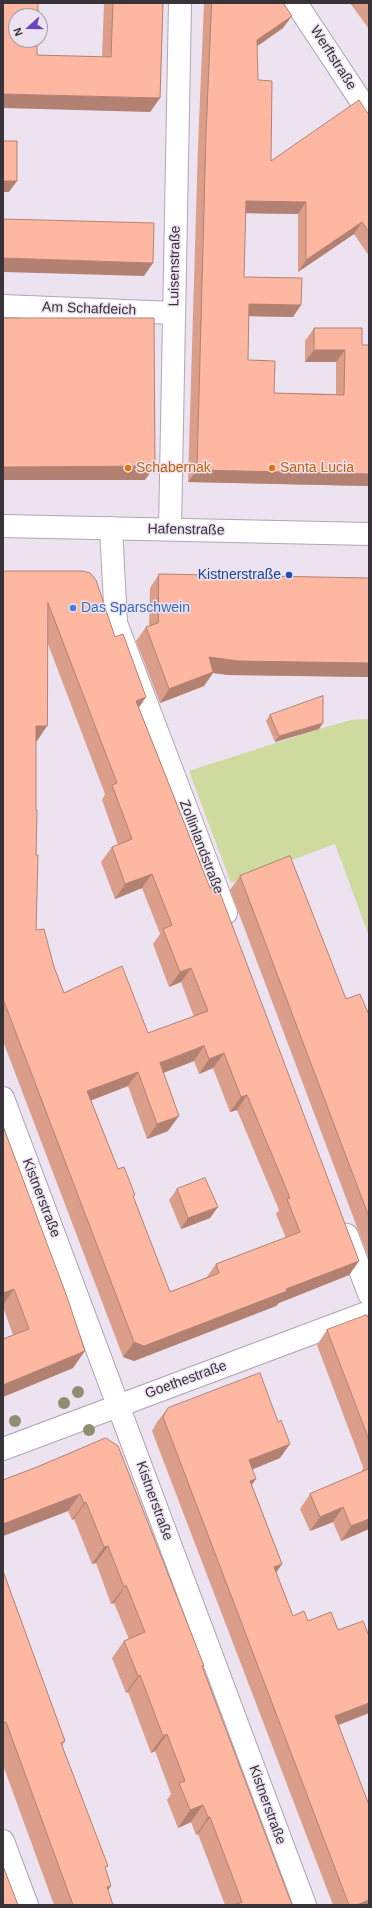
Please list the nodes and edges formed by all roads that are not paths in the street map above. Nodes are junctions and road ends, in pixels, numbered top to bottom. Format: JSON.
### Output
{"nodes":[{"id":1,"x":180,"y":3,"type":"edge"},
{"id":2,"x":296,"y":3,"type":"edge"},
{"id":3,"x":369,"y":113,"type":"edge"},
{"id":4,"x":3,"y":306,"type":"edge"},
{"id":5,"x":174,"y":313,"type":"junction"},
{"id":6,"x":3,"y":526,"type":"edge"},
{"id":7,"x":111,"y":528,"type":"junction"},
{"id":8,"x":170,"y":529,"type":"junction"},
{"id":9,"x":369,"y":534,"type":"edge"},
{"id":10,"x":234,"y":935,"type":"edge"},
{"id":11,"x":3,"y":1098,"type":"edge"},
{"id":12,"x":341,"y":1219,"type":"edge"},
{"id":13,"x":369,"y":1294,"type":"edge"},
{"id":14,"x":369,"y":1312,"type":"edge"},
{"id":15,"x":119,"y":1405,"type":"junction"},
{"id":16,"x":3,"y":1449,"type":"edge"},
{"id":17,"x":3,"y":1841,"type":"edge"},
{"id":18,"x":27,"y":1905,"type":"edge"},
{"id":19,"x":304,"y":1905,"type":"edge"}],
"edges":[{"from":1,"to":5,"type":"street","name":"Luisenstraße"},
{"from":2,"to":3,"type":"street","name":"Werftstraße"},
{"from":4,"to":5,"type":"street","name":"Am Schafdeich"},
{"from":5,"to":8,"type":"street","name":"Luisenstraße"},
{"from":6,"to":7,"type":"street","name":"Hafenstraße"},
{"from":7,"to":8,"type":"street","name":"Hafenstraße"},
{"from":7,"to":10,"type":"street","name":"Zollinlandstraße"},
{"from":8,"to":9,"type":"street","name":"Hafenstraße"},
{"from":11,"to":15,"type":"street","name":"Kistnerstraße"},
{"from":12,"to":13,"type":"street"},
{"from":14,"to":15,"type":"street","name":"Goethestraße"},
{"from":15,"to":16,"type":"street","name":"Goethestraße"},
{"from":15,"to":19,"type":"street","name":"Kistnerstraße"},
{"from":17,"to":18,"type":"street"}]}
